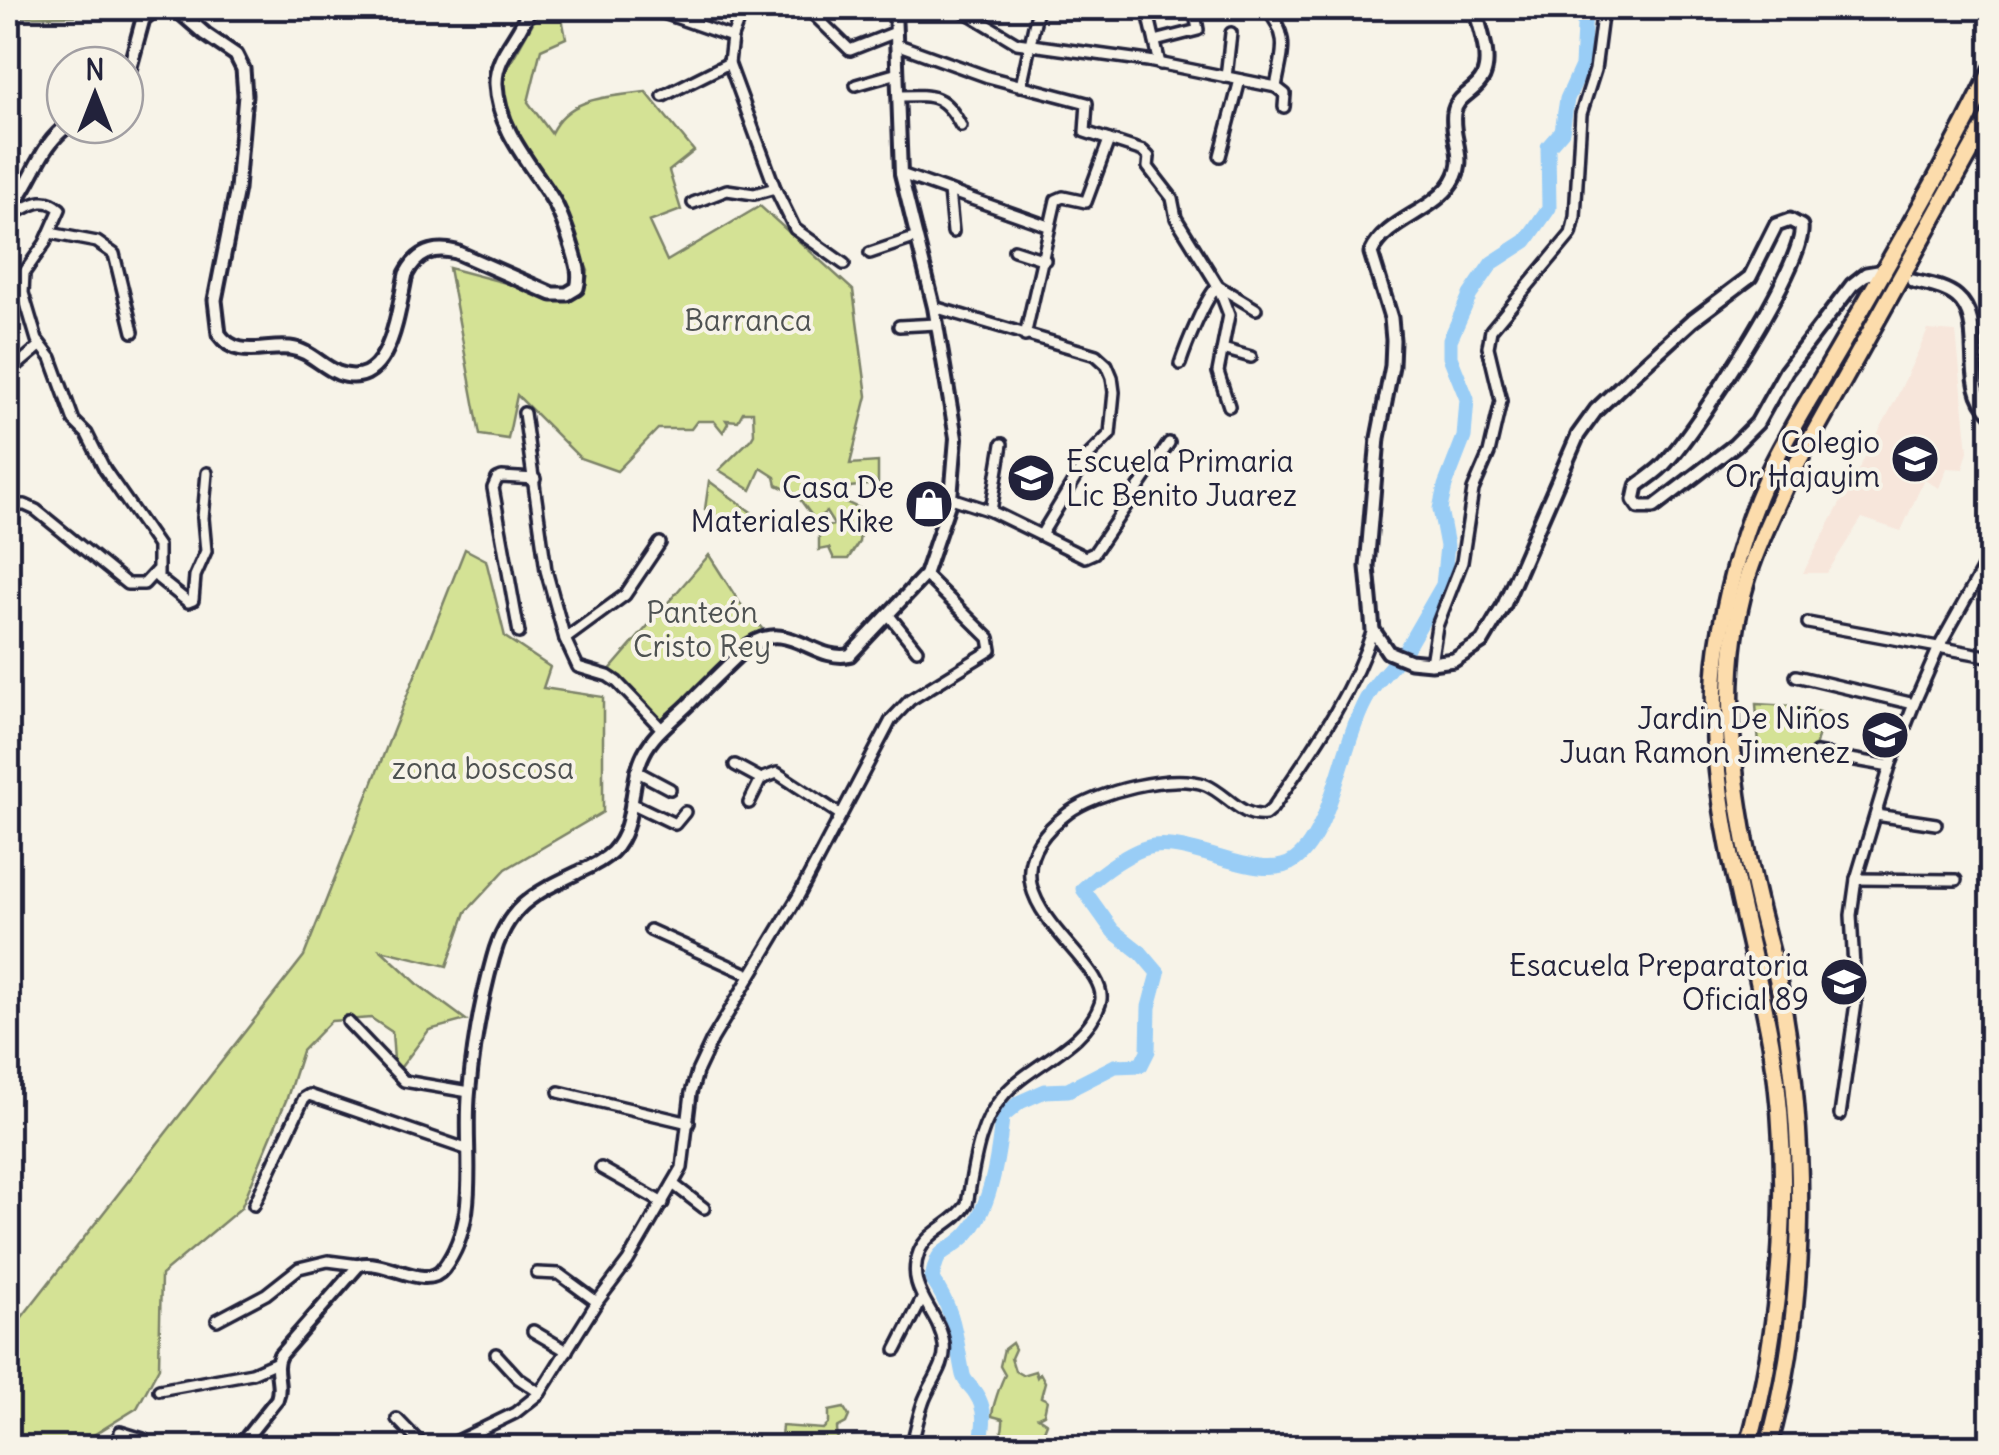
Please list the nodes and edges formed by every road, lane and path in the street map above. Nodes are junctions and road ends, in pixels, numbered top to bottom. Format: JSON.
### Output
{"nodes":[{"id":1,"x":156,"y":8,"type":"edge"},
{"id":2,"x":175,"y":8,"type":"edge"},
{"id":3,"x":529,"y":8,"type":"edge"},
{"id":4,"x":653,"y":8,"type":"edge"},
{"id":5,"x":743,"y":8,"type":"edge"},
{"id":6,"x":807,"y":8,"type":"edge"},
{"id":7,"x":895,"y":8,"type":"edge"},
{"id":8,"x":959,"y":8,"type":"edge"},
{"id":9,"x":1038,"y":8,"type":"edge"},
{"id":10,"x":1147,"y":8,"type":"edge"},
{"id":11,"x":1194,"y":8,"type":"edge"},
{"id":12,"x":1266,"y":8,"type":"edge"},
{"id":13,"x":1475,"y":8,"type":"edge"},
{"id":14,"x":1602,"y":8,"type":"edge"},
{"id":15,"x":1230,"y":33,"type":"dead end"},
{"id":16,"x":732,"y":37,"type":"junction"},
{"id":17,"x":896,"y":38,"type":"junction"},
{"id":18,"x":1155,"y":41,"type":"junction"},
{"id":19,"x":135,"y":45,"type":"edge"},
{"id":20,"x":1028,"y":45,"type":"junction"},
{"id":21,"x":729,"y":63,"type":"junction"},
{"id":22,"x":1160,"y":64,"type":"junction"},
{"id":23,"x":1992,"y":70,"type":"edge"},
{"id":24,"x":898,"y":73,"type":"junction"},
{"id":25,"x":1226,"y":77,"type":"junction"},
{"id":26,"x":1240,"y":80,"type":"junction"},
{"id":27,"x":856,"y":85,"type":"dead end"},
{"id":28,"x":1022,"y":86,"type":"junction"},
{"id":29,"x":1276,"y":87,"type":"junction"},
{"id":30,"x":662,"y":96,"type":"dead end"},
{"id":31,"x":900,"y":96,"type":"junction"},
{"id":32,"x":1284,"y":106,"type":"dead end"},
{"id":33,"x":1992,"y":113,"type":"edge"},
{"id":34,"x":961,"y":126,"type":"dead end"},
{"id":35,"x":1109,"y":140,"type":"junction"},
{"id":36,"x":48,"y":145,"type":"edge"},
{"id":37,"x":1220,"y":156,"type":"dead end"},
{"id":38,"x":901,"y":174,"type":"junction"},
{"id":39,"x":774,"y":188,"type":"junction"},
{"id":40,"x":949,"y":191,"type":"junction"},
{"id":41,"x":693,"y":203,"type":"dead end"},
{"id":42,"x":8,"y":214,"type":"edge"},
{"id":43,"x":1048,"y":226,"type":"junction"},
{"id":44,"x":953,"y":232,"type":"dead end"},
{"id":45,"x":50,"y":233,"type":"junction"},
{"id":46,"x":917,"y":238,"type":"junction"},
{"id":47,"x":1014,"y":250,"type":"dead end"},
{"id":48,"x":870,"y":253,"type":"dead end"},
{"id":49,"x":1045,"y":260,"type":"junction"},
{"id":50,"x":844,"y":264,"type":"dead end"},
{"id":51,"x":1878,"y":272,"type":"dead end"},
{"id":52,"x":1913,"y":281,"type":"dead end"},
{"id":53,"x":1218,"y":286,"type":"junction"},
{"id":54,"x":934,"y":307,"type":"junction"},
{"id":55,"x":1256,"y":310,"type":"dead end"},
{"id":56,"x":937,"y":324,"type":"junction"},
{"id":57,"x":899,"y":326,"type":"dead end"},
{"id":58,"x":133,"y":332,"type":"dead end"},
{"id":59,"x":1025,"y":336,"type":"junction"},
{"id":60,"x":40,"y":346,"type":"junction"},
{"id":61,"x":1223,"y":349,"type":"junction"},
{"id":62,"x":1251,"y":357,"type":"dead end"},
{"id":63,"x":1180,"y":364,"type":"dead end"},
{"id":64,"x":8,"y":373,"type":"edge"},
{"id":65,"x":1229,"y":406,"type":"dead end"},
{"id":66,"x":524,"y":413,"type":"dead end"},
{"id":67,"x":1992,"y":414,"type":"edge"},
{"id":68,"x":1169,"y":443,"type":"dead end"},
{"id":69,"x":1002,"y":444,"type":"dead end"},
{"id":70,"x":208,"y":474,"type":"dead end"},
{"id":71,"x":535,"y":479,"type":"junction"},
{"id":72,"x":950,"y":498,"type":"junction"},
{"id":73,"x":8,"y":505,"type":"edge"},
{"id":74,"x":991,"y":511,"type":"junction"},
{"id":75,"x":1041,"y":535,"type":"junction"},
{"id":76,"x":660,"y":543,"type":"dead end"},
{"id":77,"x":1992,"y":552,"type":"edge"},
{"id":78,"x":156,"y":571,"type":"junction"},
{"id":79,"x":926,"y":574,"type":"junction"},
{"id":80,"x":888,"y":614,"type":"junction"},
{"id":81,"x":1808,"y":623,"type":"dead end"},
{"id":82,"x":1373,"y":630,"type":"junction"},
{"id":83,"x":520,"y":633,"type":"dead end"},
{"id":84,"x":566,"y":639,"type":"junction"},
{"id":85,"x":1939,"y":647,"type":"junction"},
{"id":86,"x":917,"y":650,"type":"dead end"},
{"id":87,"x":1992,"y":658,"type":"edge"},
{"id":88,"x":1431,"y":663,"type":"junction"},
{"id":89,"x":1796,"y":676,"type":"dead end"},
{"id":90,"x":1914,"y":704,"type":"junction"},
{"id":91,"x":662,"y":729,"type":"junction"},
{"id":92,"x":1816,"y":753,"type":"dead end"},
{"id":93,"x":735,"y":765,"type":"dead end"},
{"id":94,"x":1890,"y":766,"type":"junction"},
{"id":95,"x":636,"y":771,"type":"junction"},
{"id":96,"x":761,"y":779,"type":"junction"},
{"id":97,"x":670,"y":790,"type":"dead end"},
{"id":98,"x":631,"y":803,"type":"junction"},
{"id":99,"x":749,"y":803,"type":"dead end"},
{"id":100,"x":685,"y":812,"type":"dead end"},
{"id":101,"x":841,"y":815,"type":"junction"},
{"id":102,"x":1876,"y":815,"type":"junction"},
{"id":103,"x":1936,"y":824,"type":"dead end"},
{"id":104,"x":1856,"y":879,"type":"junction"},
{"id":105,"x":1956,"y":880,"type":"dead end"},
{"id":106,"x":650,"y":930,"type":"dead end"},
{"id":107,"x":750,"y":975,"type":"junction"},
{"id":108,"x":348,"y":1022,"type":"dead end"},
{"id":109,"x":469,"y":1092,"type":"junction"},
{"id":110,"x":558,"y":1092,"type":"dead end"},
{"id":111,"x":1840,"y":1116,"type":"dead end"},
{"id":112,"x":689,"y":1124,"type":"junction"},
{"id":113,"x":466,"y":1149,"type":"junction"},
{"id":114,"x":601,"y":1168,"type":"dead end"},
{"id":115,"x":673,"y":1184,"type":"junction"},
{"id":116,"x":663,"y":1203,"type":"junction"},
{"id":117,"x":254,"y":1205,"type":"dead end"},
{"id":118,"x":704,"y":1208,"type":"dead end"},
{"id":119,"x":358,"y":1264,"type":"junction"},
{"id":120,"x":537,"y":1273,"type":"dead end"},
{"id":121,"x":922,"y":1299,"type":"junction"},
{"id":122,"x":598,"y":1302,"type":"junction"},
{"id":123,"x":217,"y":1320,"type":"dead end"},
{"id":124,"x":533,"y":1332,"type":"dead end"},
{"id":125,"x":896,"y":1350,"type":"dead end"},
{"id":126,"x":567,"y":1351,"type":"junction"},
{"id":127,"x":496,"y":1354,"type":"dead end"},
{"id":128,"x":276,"y":1362,"type":"junction"},
{"id":129,"x":159,"y":1390,"type":"dead end"},
{"id":130,"x":540,"y":1393,"type":"junction"},
{"id":131,"x":397,"y":1419,"type":"dead end"},
{"id":132,"x":120,"y":1432,"type":"dead end"},
{"id":133,"x":153,"y":1448,"type":"edge"},
{"id":134,"x":238,"y":1448,"type":"edge"},
{"id":135,"x":426,"y":1448,"type":"edge"},
{"id":136,"x":443,"y":1448,"type":"edge"},
{"id":137,"x":911,"y":1448,"type":"edge"},
{"id":138,"x":1748,"y":1448,"type":"edge"},
{"id":139,"x":1768,"y":1448,"type":"edge"}],
"edges":[{"from":1,"to":19,"type":"main road"},
{"from":2,"to":3,"type":"main road"},
{"from":4,"to":16,"type":"street"},
{"from":5,"to":16,"type":"street"},
{"from":6,"to":17,"type":"street"},
{"from":7,"to":17,"type":"street"},
{"from":8,"to":20,"type":"street"},
{"from":9,"to":20,"type":"street"},
{"from":10,"to":18,"type":"street"},
{"from":11,"to":18,"type":"street"},
{"from":12,"to":29,"type":"street"},
{"from":13,"to":82,"type":"main road"},
{"from":14,"to":88,"type":"street"},
{"from":15,"to":25,"type":"street"},
{"from":16,"to":21,"type":"street"},
{"from":17,"to":24,"type":"street"},
{"from":17,"to":28,"type":"street"},
{"from":18,"to":22,"type":"street"},
{"from":20,"to":22,"type":"street"},
{"from":20,"to":28,"type":"street"},
{"from":21,"to":30,"type":"street"},
{"from":21,"to":39,"type":"street"},
{"from":22,"to":25,"type":"street"},
{"from":23,"to":138,"type":"highway"},
{"from":24,"to":27,"type":"street"},
{"from":24,"to":31,"type":"street"},
{"from":25,"to":26,"type":"street"},
{"from":26,"to":29,"type":"street"},
{"from":26,"to":37,"type":"street"},
{"from":28,"to":35,"type":"street"},
{"from":29,"to":32,"type":"street"},
{"from":31,"to":34,"type":"street"},
{"from":31,"to":38,"type":"street"},
{"from":33,"to":139,"type":"highway"},
{"from":35,"to":43,"type":"street"},
{"from":35,"to":53,"type":"street"},
{"from":36,"to":42,"type":"main road"},
{"from":38,"to":40,"type":"street"},
{"from":38,"to":46,"type":"street"},
{"from":39,"to":41,"type":"street"},
{"from":39,"to":50,"type":"street"},
{"from":40,"to":43,"type":"street"},
{"from":40,"to":44,"type":"street"},
{"from":42,"to":45,"type":"street"},
{"from":43,"to":49,"type":"street"},
{"from":45,"to":58,"type":"street"},
{"from":45,"to":60,"type":"street"},
{"from":46,"to":48,"type":"street"},
{"from":46,"to":54,"type":"street"},
{"from":47,"to":49,"type":"street"},
{"from":49,"to":59,"type":"street"},
{"from":51,"to":88,"type":"main road"},
{"from":52,"to":67,"type":"main road"},
{"from":53,"to":55,"type":"street"},
{"from":53,"to":61,"type":"street"},
{"from":53,"to":63,"type":"street"},
{"from":54,"to":56,"type":"street"},
{"from":54,"to":59,"type":"street"},
{"from":56,"to":57,"type":"street"},
{"from":56,"to":72,"type":"street"},
{"from":59,"to":75,"type":"street"},
{"from":60,"to":64,"type":"street"},
{"from":60,"to":78,"type":"street"},
{"from":61,"to":62,"type":"street"},
{"from":61,"to":65,"type":"street"},
{"from":66,"to":71,"type":"street"},
{"from":68,"to":75,"type":"street"},
{"from":69,"to":74,"type":"street"},
{"from":70,"to":78,"type":"street"},
{"from":71,"to":83,"type":"street"},
{"from":71,"to":84,"type":"street"},
{"from":72,"to":74,"type":"street"},
{"from":72,"to":79,"type":"street"},
{"from":73,"to":78,"type":"street"},
{"from":74,"to":75,"type":"street"},
{"from":76,"to":84,"type":"street"},
{"from":77,"to":85,"type":"street"},
{"from":79,"to":80,"type":"street"},
{"from":79,"to":101,"type":"street"},
{"from":80,"to":86,"type":"street"},
{"from":80,"to":91,"type":"street"},
{"from":81,"to":85,"type":"street"},
{"from":82,"to":88,"type":"main road"},
{"from":82,"to":121,"type":"street"},
{"from":84,"to":91,"type":"street"},
{"from":85,"to":87,"type":"street"},
{"from":85,"to":90,"type":"street"},
{"from":89,"to":90,"type":"street"},
{"from":90,"to":94,"type":"street"},
{"from":91,"to":95,"type":"street"},
{"from":92,"to":94,"type":"street"},
{"from":93,"to":96,"type":"street"},
{"from":94,"to":102,"type":"street"},
{"from":95,"to":97,"type":"street"},
{"from":95,"to":98,"type":"street"},
{"from":96,"to":99,"type":"street"},
{"from":96,"to":101,"type":"street"},
{"from":98,"to":100,"type":"street"},
{"from":98,"to":109,"type":"street"},
{"from":101,"to":107,"type":"street"},
{"from":102,"to":103,"type":"street"},
{"from":102,"to":104,"type":"street"},
{"from":104,"to":105,"type":"street"},
{"from":104,"to":111,"type":"street"},
{"from":106,"to":107,"type":"street"},
{"from":107,"to":112,"type":"street"},
{"from":108,"to":109,"type":"street"},
{"from":109,"to":113,"type":"street"},
{"from":110,"to":112,"type":"street"},
{"from":112,"to":115,"type":"street"},
{"from":113,"to":117,"type":"street"},
{"from":113,"to":119,"type":"street"},
{"from":114,"to":116,"type":"street"},
{"from":115,"to":116,"type":"street"},
{"from":115,"to":118,"type":"street"},
{"from":116,"to":122,"type":"street"},
{"from":119,"to":123,"type":"street"},
{"from":119,"to":128,"type":"street"},
{"from":120,"to":122,"type":"street"},
{"from":121,"to":125,"type":"street"},
{"from":121,"to":137,"type":"street"},
{"from":122,"to":126,"type":"street"},
{"from":124,"to":126,"type":"street"},
{"from":126,"to":130,"type":"street"},
{"from":127,"to":130,"type":"street"},
{"from":128,"to":129,"type":"street"},
{"from":128,"to":134,"type":"street"},
{"from":130,"to":136,"type":"street"},
{"from":131,"to":135,"type":"street"},
{"from":132,"to":133,"type":"street"}]}
